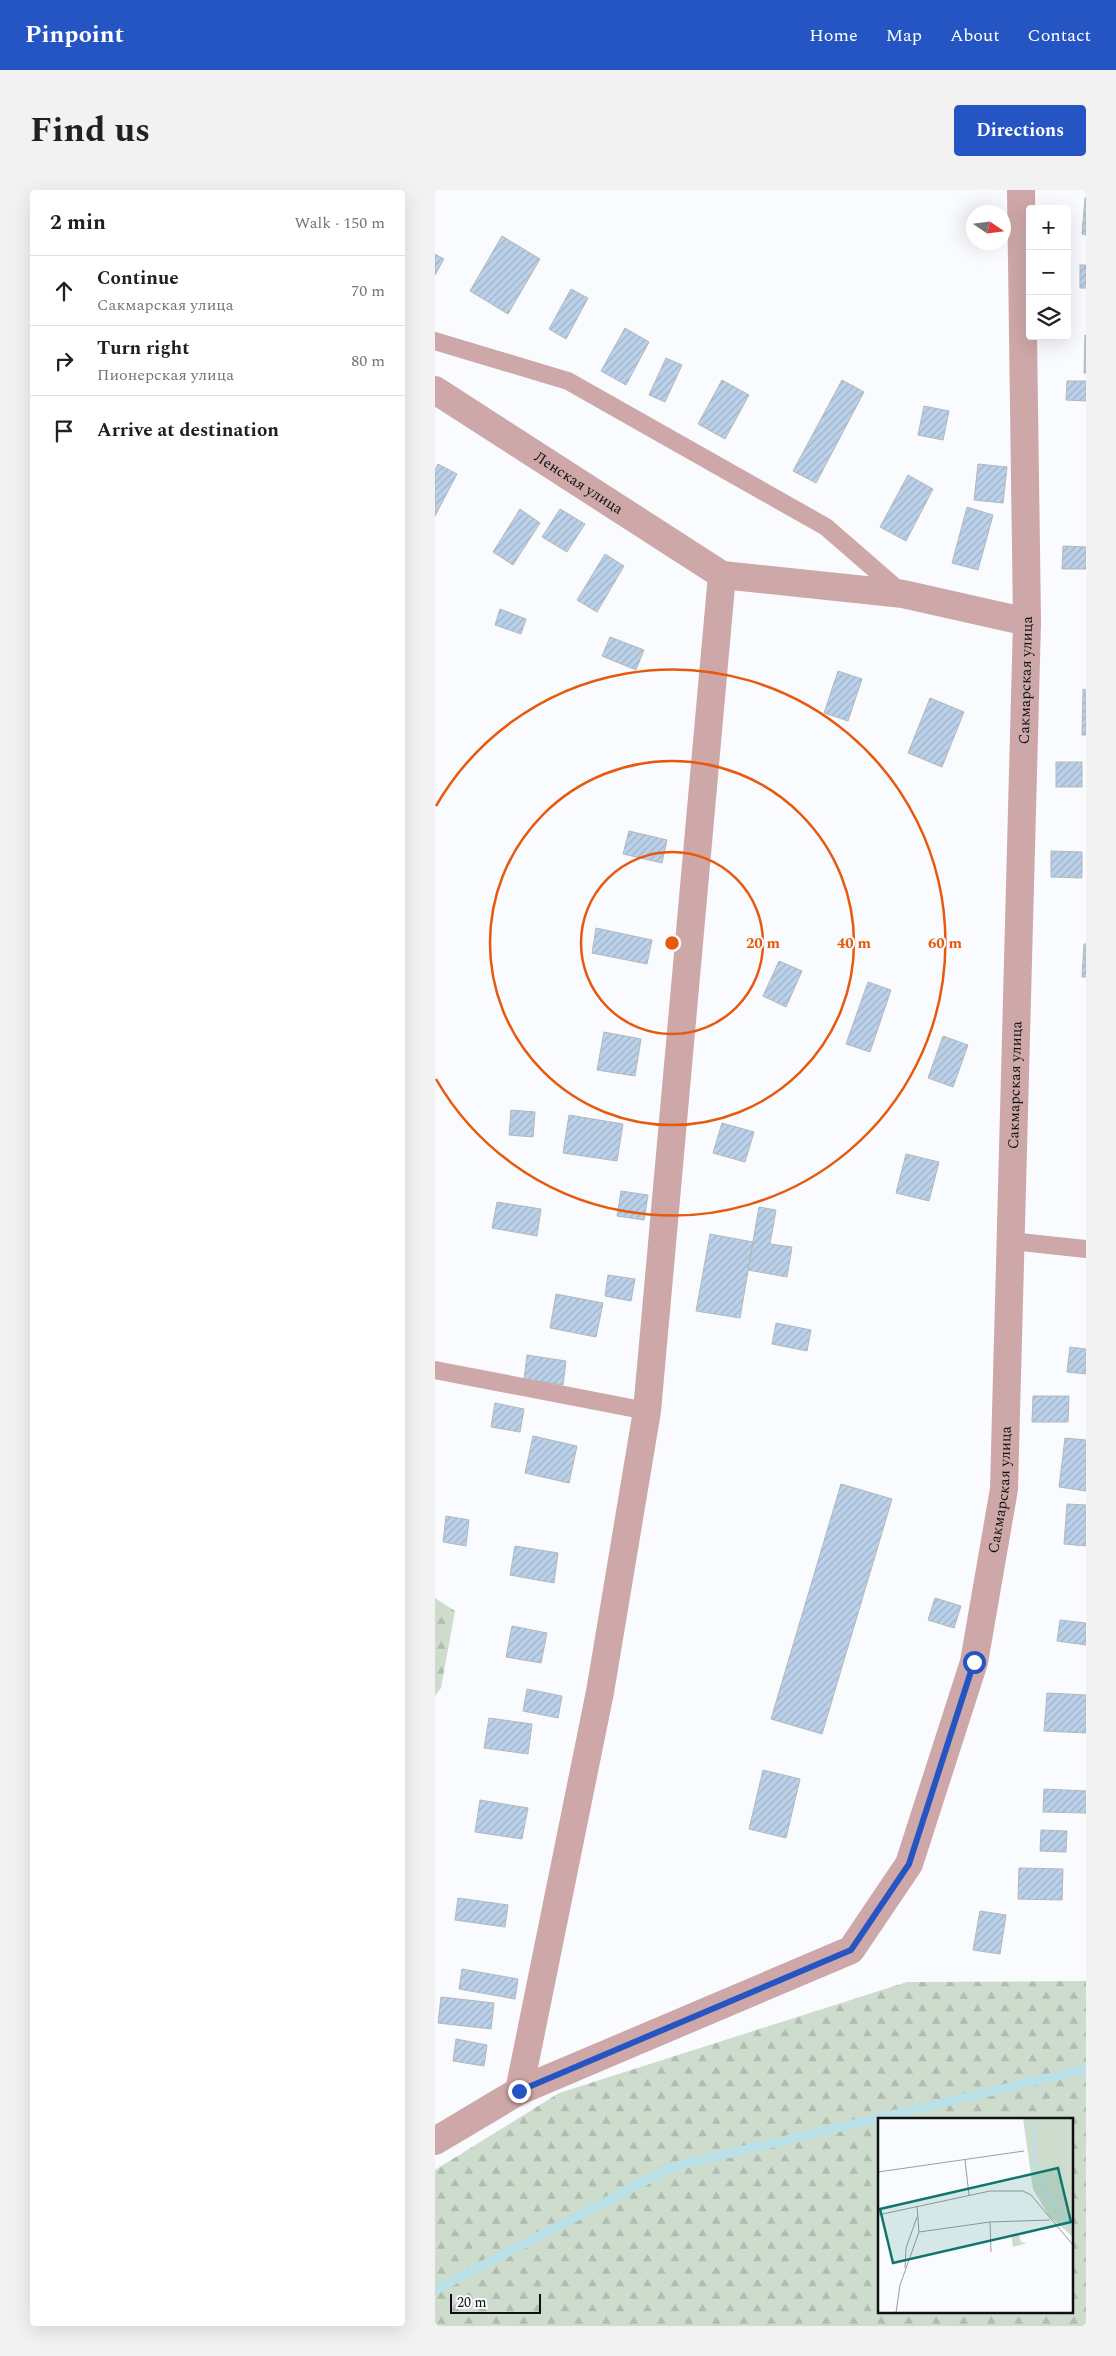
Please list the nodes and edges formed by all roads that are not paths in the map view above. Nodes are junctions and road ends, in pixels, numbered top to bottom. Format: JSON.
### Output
{"nodes":[{"id":1,"x":1021,"y":190,"type":"edge"},
{"id":2,"x":435,"y":341,"type":"edge"},
{"id":3,"x":435,"y":390,"type":"edge"},
{"id":4,"x":722,"y":575,"type":"junction"},
{"id":5,"x":903,"y":594,"type":"junction"},
{"id":6,"x":1027,"y":622,"type":"junction"},
{"id":7,"x":1011,"y":1241,"type":"junction"},
{"id":8,"x":1086,"y":1249,"type":"edge"},
{"id":9,"x":435,"y":1370,"type":"edge"},
{"id":10,"x":647,"y":1411,"type":"junction"},
{"id":11,"x":519,"y":2091,"type":"junction"},
{"id":12,"x":435,"y":2141,"type":"edge"}],
"edges":[{"from":1,"to":6,"type":"street","name":"Сакмарская улица"},
{"from":2,"to":5,"type":"lane"},
{"from":3,"to":4,"type":"street","name":"Ленская улица"},
{"from":4,"to":5,"type":"street"},
{"from":4,"to":10,"type":"street"},
{"from":5,"to":6,"type":"street"},
{"from":6,"to":7,"type":"street","name":"Сакмарская улица"},
{"from":7,"to":8,"type":"lane"},
{"from":7,"to":11,"type":"street","name":"Сакмарская улица"},
{"from":9,"to":10,"type":"lane"},
{"from":10,"to":11,"type":"street"},
{"from":11,"to":12,"type":"street"}]}
